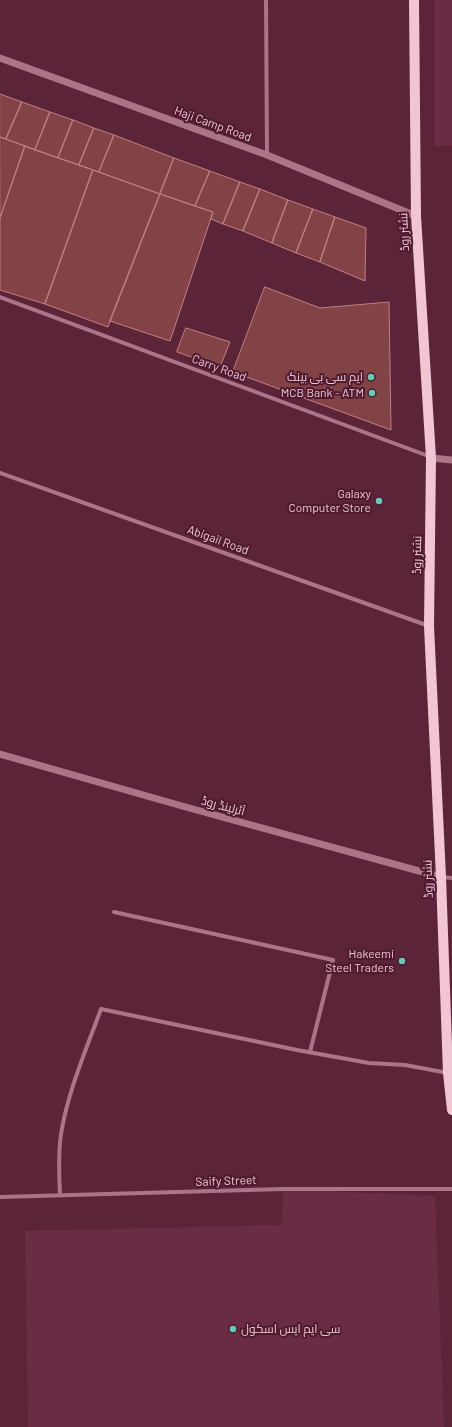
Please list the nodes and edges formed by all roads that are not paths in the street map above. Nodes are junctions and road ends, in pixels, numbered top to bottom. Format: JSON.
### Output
{"nodes":[{"id":1,"x":266,"y":0,"type":"edge"},
{"id":2,"x":414,"y":0,"type":"edge"},
{"id":3,"x":0,"y":58,"type":"edge"},
{"id":4,"x":267,"y":155,"type":"junction"},
{"id":5,"x":416,"y":216,"type":"junction"},
{"id":6,"x":0,"y":296,"type":"edge"},
{"id":7,"x":431,"y":458,"type":"junction"},
{"id":8,"x":452,"y":460,"type":"edge"},
{"id":9,"x":0,"y":473,"type":"edge"},
{"id":10,"x":429,"y":626,"type":"junction"},
{"id":11,"x":0,"y":754,"type":"edge"},
{"id":12,"x":441,"y":877,"type":"junction"},
{"id":13,"x":452,"y":878,"type":"edge"},
{"id":14,"x":114,"y":912,"type":"dead end"},
{"id":15,"x":310,"y":1052,"type":"junction"},
{"id":16,"x":448,"y":1073,"type":"junction"},
{"id":17,"x":452,"y":1110,"type":"edge"},
{"id":18,"x":452,"y":1189,"type":"edge"},
{"id":19,"x":60,"y":1195,"type":"junction"},
{"id":20,"x":0,"y":1197,"type":"edge"}],
"edges":[{"from":1,"to":4,"type":"street"},
{"from":2,"to":5,"type":"main road","name":"نشتر روڈ"},
{"from":3,"to":4,"type":"street","name":"Haji Camp Road"},
{"from":4,"to":5,"type":"street","name":"Haji Camp Road"},
{"from":5,"to":7,"type":"main road","name":"نشتر روڈ"},
{"from":6,"to":7,"type":"street","name":"Carry Road"},
{"from":7,"to":8,"type":"street"},
{"from":7,"to":10,"type":"main road","name":"نشتر روڈ"},
{"from":9,"to":10,"type":"street","name":"Abigail Road"},
{"from":10,"to":12,"type":"main road","name":"نشتر روڈ"},
{"from":11,"to":12,"type":"street","name":"آئرلینڈ روڈ"},
{"from":12,"to":13,"type":"street"},
{"from":12,"to":16,"type":"main road","name":"نشتر روڈ"},
{"from":14,"to":15,"type":"street"},
{"from":15,"to":16,"type":"street"},
{"from":15,"to":19,"type":"street"},
{"from":16,"to":17,"type":"main road","name":"نشتر روڈ"},
{"from":18,"to":19,"type":"street","name":"Saify Street"},
{"from":19,"to":20,"type":"street","name":"Saify Street"}]}
